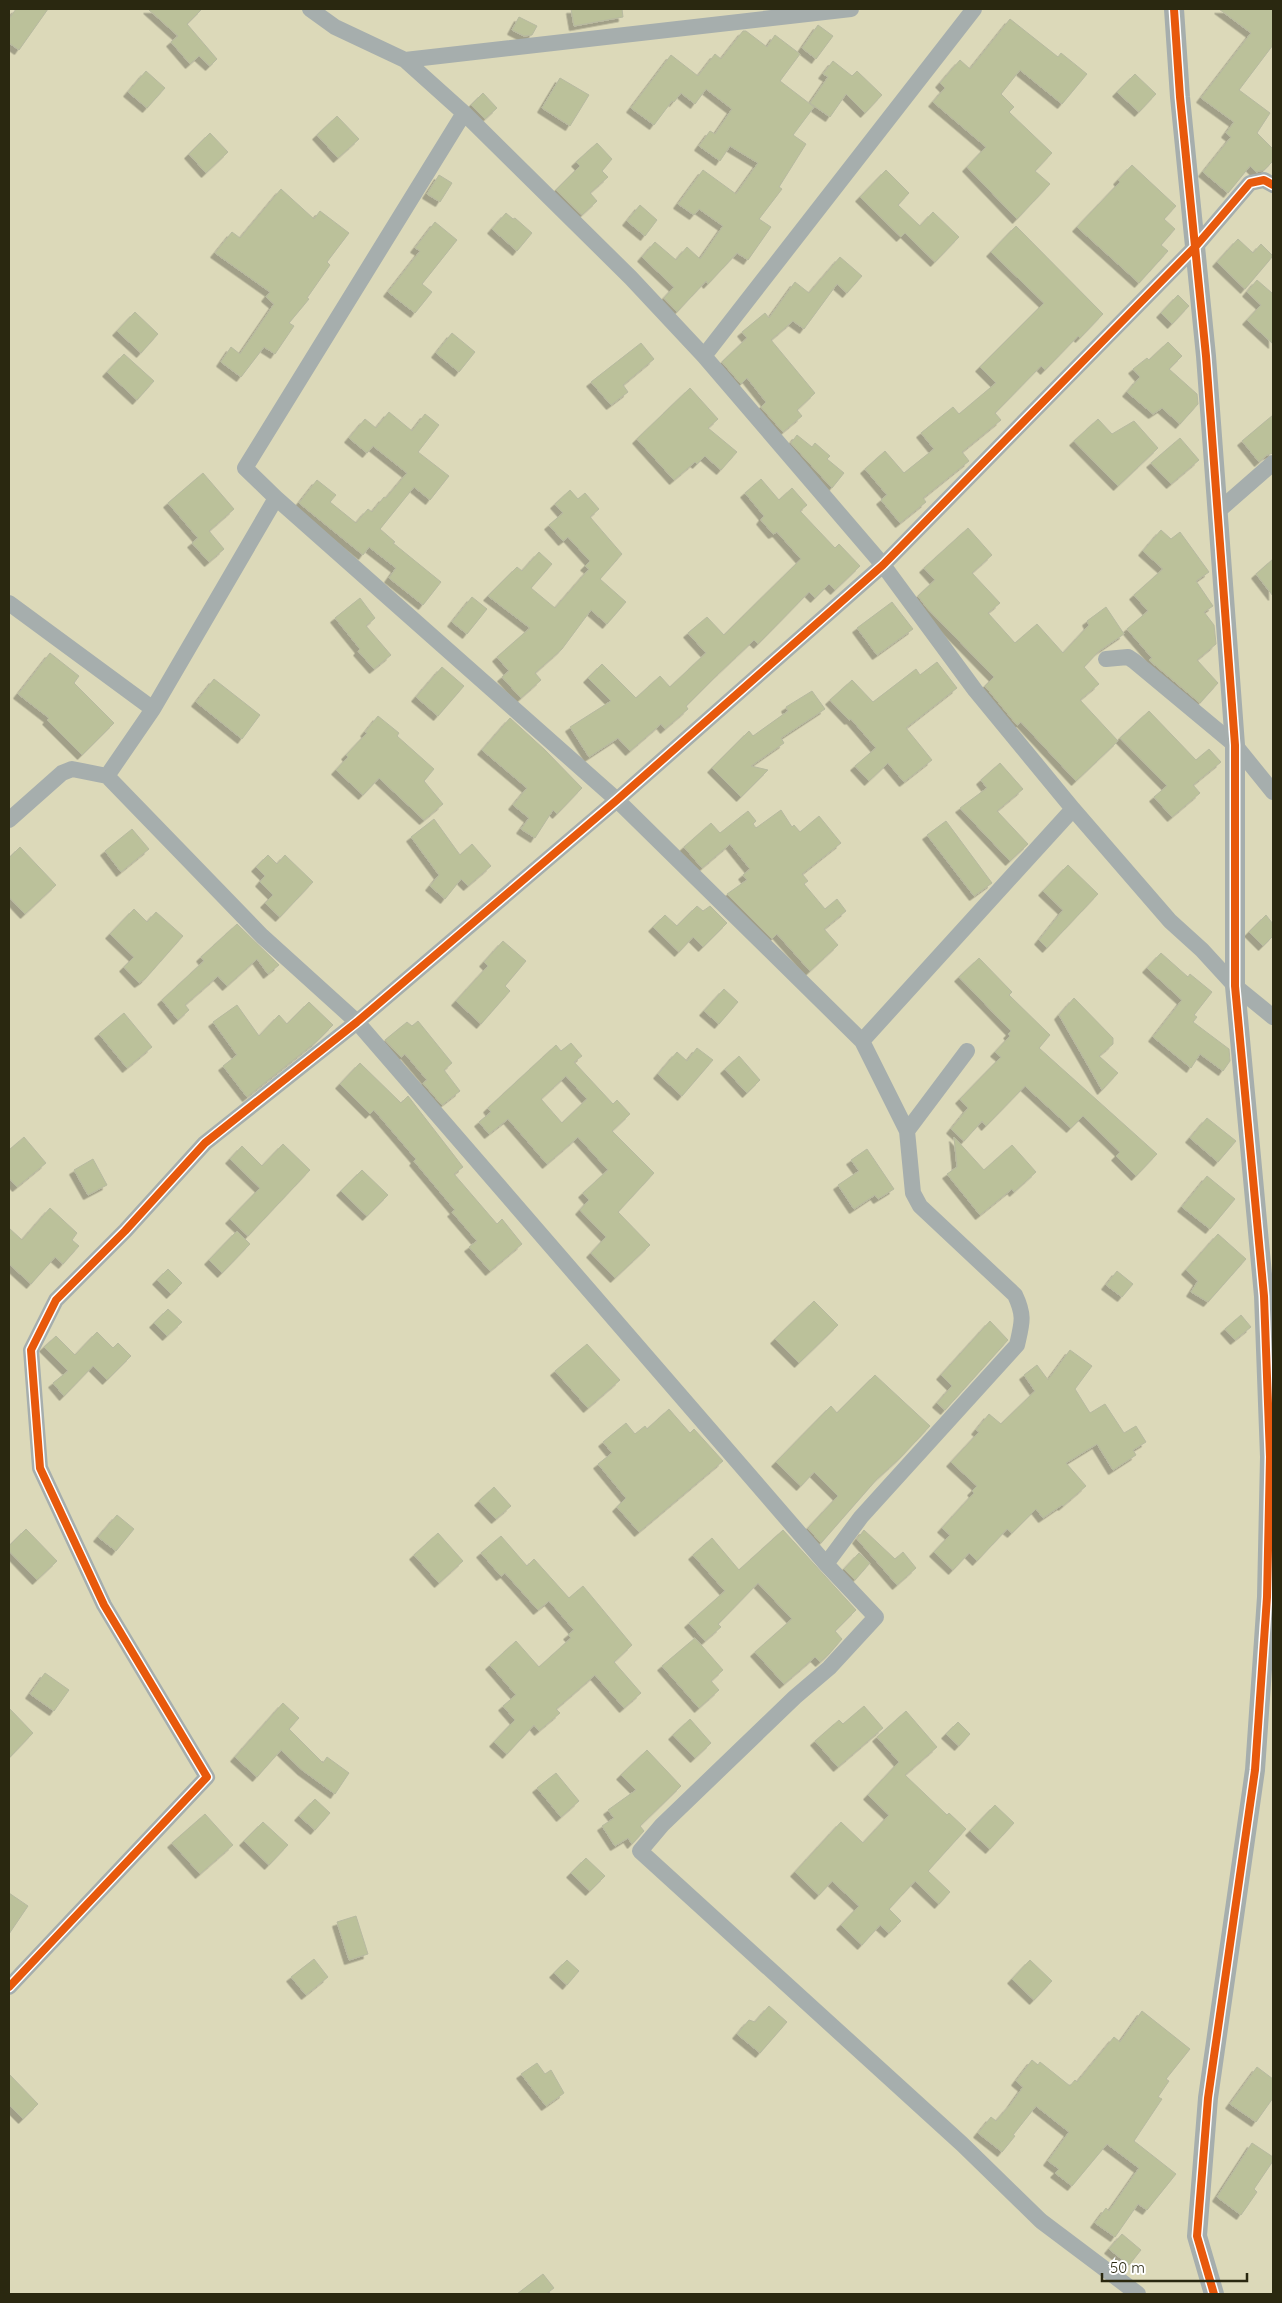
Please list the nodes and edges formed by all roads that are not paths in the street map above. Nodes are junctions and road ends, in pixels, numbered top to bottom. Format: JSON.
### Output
{"nodes":[{"id":1,"x":310,"y":9,"type":"edge"},
{"id":2,"x":851,"y":9,"type":"edge"},
{"id":3,"x":974,"y":9,"type":"edge"},
{"id":4,"x":1174,"y":9,"type":"edge"},
{"id":5,"x":405,"y":60,"type":"junction"},
{"id":6,"x":464,"y":112,"type":"junction"},
{"id":7,"x":1273,"y":185,"type":"edge"},
{"id":8,"x":1196,"y":246,"type":"junction"},
{"id":9,"x":704,"y":356,"type":"junction"},
{"id":10,"x":1273,"y":463,"type":"edge"},
{"id":11,"x":276,"y":498,"type":"junction"},
{"id":12,"x":1217,"y":512,"type":"junction"},
{"id":13,"x":883,"y":565,"type":"junction"},
{"id":14,"x":9,"y":603,"type":"edge"},
{"id":15,"x":1106,"y":659,"type":"dead end"},
{"id":16,"x":152,"y":709,"type":"junction"},
{"id":17,"x":1235,"y":744,"type":"junction"},
{"id":18,"x":107,"y":776,"type":"junction"},
{"id":19,"x":1273,"y":792,"type":"edge"},
{"id":20,"x":617,"y":800,"type":"junction"},
{"id":21,"x":1073,"y":809,"type":"junction"},
{"id":22,"x":9,"y":820,"type":"edge"},
{"id":23,"x":1235,"y":986,"type":"junction"},
{"id":24,"x":1273,"y":1016,"type":"edge"},
{"id":25,"x":357,"y":1022,"type":"junction"},
{"id":26,"x":862,"y":1041,"type":"junction"},
{"id":27,"x":968,"y":1051,"type":"dead end"},
{"id":28,"x":907,"y":1131,"type":"junction"},
{"id":29,"x":1272,"y":1458,"type":"edge"},
{"id":30,"x":826,"y":1564,"type":"junction"},
{"id":31,"x":9,"y":1987,"type":"edge"},
{"id":32,"x":1138,"y":2294,"type":"edge"},
{"id":33,"x":1214,"y":2294,"type":"edge"}],
"edges":[{"from":1,"to":5,"type":"street"},
{"from":2,"to":5,"type":"street"},
{"from":3,"to":9,"type":"street"},
{"from":4,"to":8,"type":"street"},
{"from":5,"to":6,"type":"street"},
{"from":6,"to":9,"type":"street"},
{"from":6,"to":11,"type":"street"},
{"from":7,"to":8,"type":"street"},
{"from":8,"to":12,"type":"street"},
{"from":8,"to":13,"type":"street"},
{"from":9,"to":13,"type":"street"},
{"from":10,"to":12,"type":"street"},
{"from":11,"to":16,"type":"street"},
{"from":11,"to":20,"type":"street"},
{"from":12,"to":17,"type":"street"},
{"from":13,"to":20,"type":"street"},
{"from":13,"to":21,"type":"street"},
{"from":14,"to":16,"type":"street"},
{"from":15,"to":17,"type":"street"},
{"from":16,"to":18,"type":"street"},
{"from":17,"to":19,"type":"street"},
{"from":17,"to":23,"type":"street"},
{"from":18,"to":22,"type":"street"},
{"from":18,"to":25,"type":"street"},
{"from":20,"to":25,"type":"street"},
{"from":20,"to":26,"type":"street"},
{"from":21,"to":23,"type":"street"},
{"from":21,"to":26,"type":"street"},
{"from":23,"to":24,"type":"street"},
{"from":23,"to":29,"type":"street"},
{"from":25,"to":30,"type":"street"},
{"from":25,"to":31,"type":"street"},
{"from":26,"to":28,"type":"street"},
{"from":27,"to":28,"type":"street"},
{"from":28,"to":30,"type":"street"},
{"from":29,"to":33,"type":"street"},
{"from":30,"to":32,"type":"street"}]}
